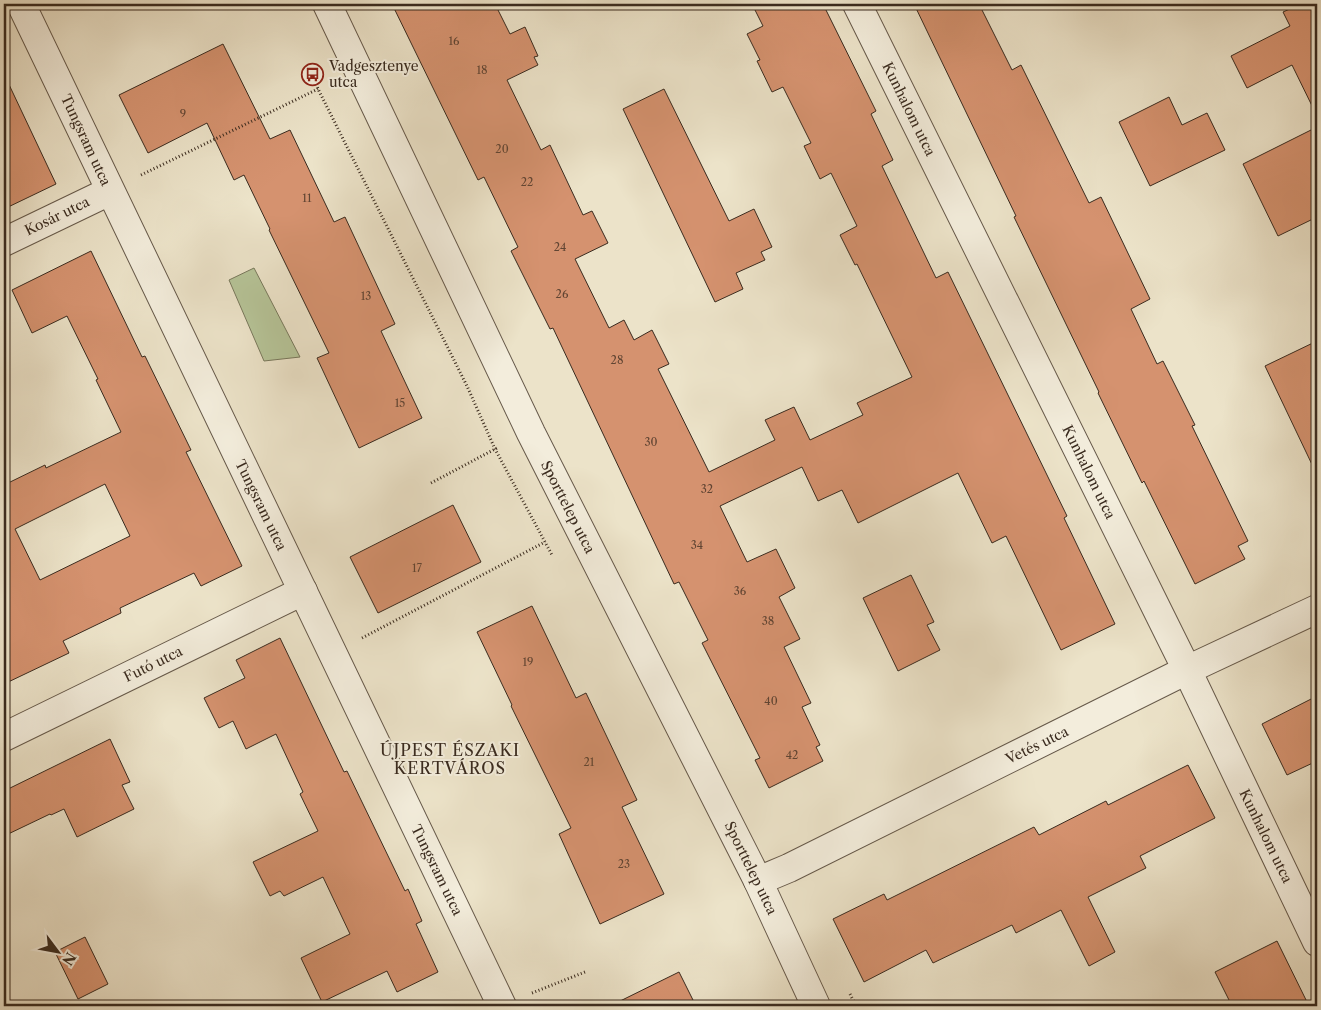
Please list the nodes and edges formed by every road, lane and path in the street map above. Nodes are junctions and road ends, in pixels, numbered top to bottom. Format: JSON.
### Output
{"nodes":[{"id":1,"x":21,"y":4,"type":"edge"},
{"id":2,"x":327,"y":4,"type":"edge"},
{"id":3,"x":857,"y":4,"type":"edge"},
{"id":4,"x":313,"y":74,"type":"dead end"},
{"id":5,"x":318,"y":89,"type":"junction"},
{"id":6,"x":110,"y":190,"type":"junction"},
{"id":7,"x":4,"y":242,"type":"edge"},
{"id":8,"x":467,"y":386,"type":"dead end"},
{"id":9,"x":531,"y":433,"type":"junction"},
{"id":10,"x":431,"y":483,"type":"dead end"},
{"id":11,"x":577,"y":525,"type":"junction"},
{"id":12,"x":303,"y":591,"type":"junction"},
{"id":13,"x":1317,"y":609,"type":"edge"},
{"id":14,"x":332,"y":653,"type":"junction"},
{"id":15,"x":1187,"y":670,"type":"junction"},
{"id":16,"x":4,"y":737,"type":"edge"},
{"id":17,"x":758,"y":881,"type":"junction"},
{"id":18,"x":1317,"y":942,"type":"edge"},
{"id":19,"x":585,"y":972,"type":"dead end"},
{"id":20,"x":501,"y":1006,"type":"edge"},
{"id":21,"x":816,"y":1006,"type":"edge"}],
"edges":[{"from":1,"to":6,"type":"street","name":"Tungsram utca"},
{"from":2,"to":9,"type":"street","name":"Sporttelep utca"},
{"from":3,"to":15,"type":"street","name":"Kunhalom utca"},
{"from":4,"to":5,"type":"path"},
{"from":5,"to":6,"type":"path"},
{"from":5,"to":8,"type":"path"},
{"from":6,"to":7,"type":"street","name":"Kosár utca"},
{"from":6,"to":12,"type":"street","name":"Tungsram utca"},
{"from":9,"to":10,"type":"path"},
{"from":9,"to":11,"type":"street","name":"Sporttelep utca"},
{"from":11,"to":14,"type":"path"},
{"from":11,"to":17,"type":"street","name":"Sporttelep utca"},
{"from":12,"to":14,"type":"street","name":"Tungsram utca"},
{"from":12,"to":16,"type":"street","name":"Futó utca"},
{"from":13,"to":15,"type":"street","name":"Vetés utca"},
{"from":14,"to":20,"type":"street","name":"Tungsram utca"},
{"from":15,"to":17,"type":"street","name":"Vetés utca"},
{"from":15,"to":18,"type":"street","name":"Kunhalom utca"},
{"from":17,"to":21,"type":"street","name":"Sporttelep utca"},
{"from":19,"to":20,"type":"path"}]}
